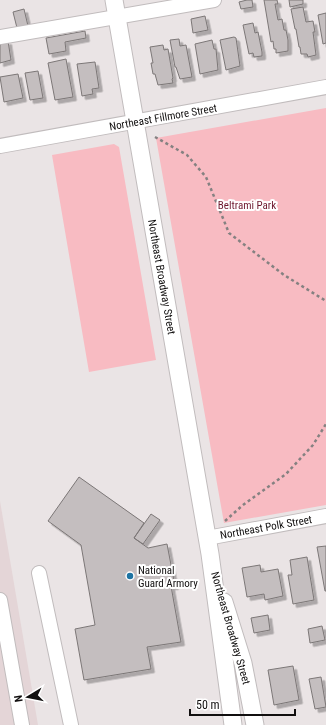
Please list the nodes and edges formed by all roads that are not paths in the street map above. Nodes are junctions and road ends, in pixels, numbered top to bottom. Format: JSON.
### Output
{"nodes":[{"id":1,"x":114,"y":0,"type":"edge"},
{"id":2,"x":214,"y":0,"type":"edge"},
{"id":3,"x":117,"y":17,"type":"junction"},
{"id":4,"x":0,"y":37,"type":"edge"},
{"id":5,"x":326,"y":87,"type":"edge"},
{"id":6,"x":136,"y":122,"type":"junction"},
{"id":7,"x":0,"y":146,"type":"edge"},
{"id":8,"x":326,"y":516,"type":"edge"},
{"id":9,"x":208,"y":546,"type":"junction"},
{"id":10,"x":39,"y":574,"type":"dead end"},
{"id":11,"x":1,"y":608,"type":"edge"},
{"id":12,"x":22,"y":725,"type":"edge"},
{"id":13,"x":71,"y":725,"type":"edge"},
{"id":14,"x":233,"y":725,"type":"edge"},
{"id":15,"x":256,"y":725,"type":"edge"}],
"edges":[{"from":1,"to":3,"type":"main road","name":"Northeast Broadway Street"},
{"from":2,"to":3,"type":"street"},
{"from":3,"to":4,"type":"street"},
{"from":3,"to":6,"type":"main road","name":"Northeast Broadway Street"},
{"from":5,"to":6,"type":"street","name":"Northeast Fillmore Street"},
{"from":6,"to":7,"type":"street","name":"Northeast Fillmore Street"},
{"from":6,"to":9,"type":"main road","name":"Northeast Broadway Street"},
{"from":8,"to":9,"type":"street","name":"Northeast Polk Street"},
{"from":9,"to":14,"type":"main road","name":"Northeast Broadway Street"},
{"from":9,"to":15,"type":"main road","name":"Northeast Broadway Street"},
{"from":10,"to":13,"type":"street"},
{"from":11,"to":12,"type":"street"}]}
